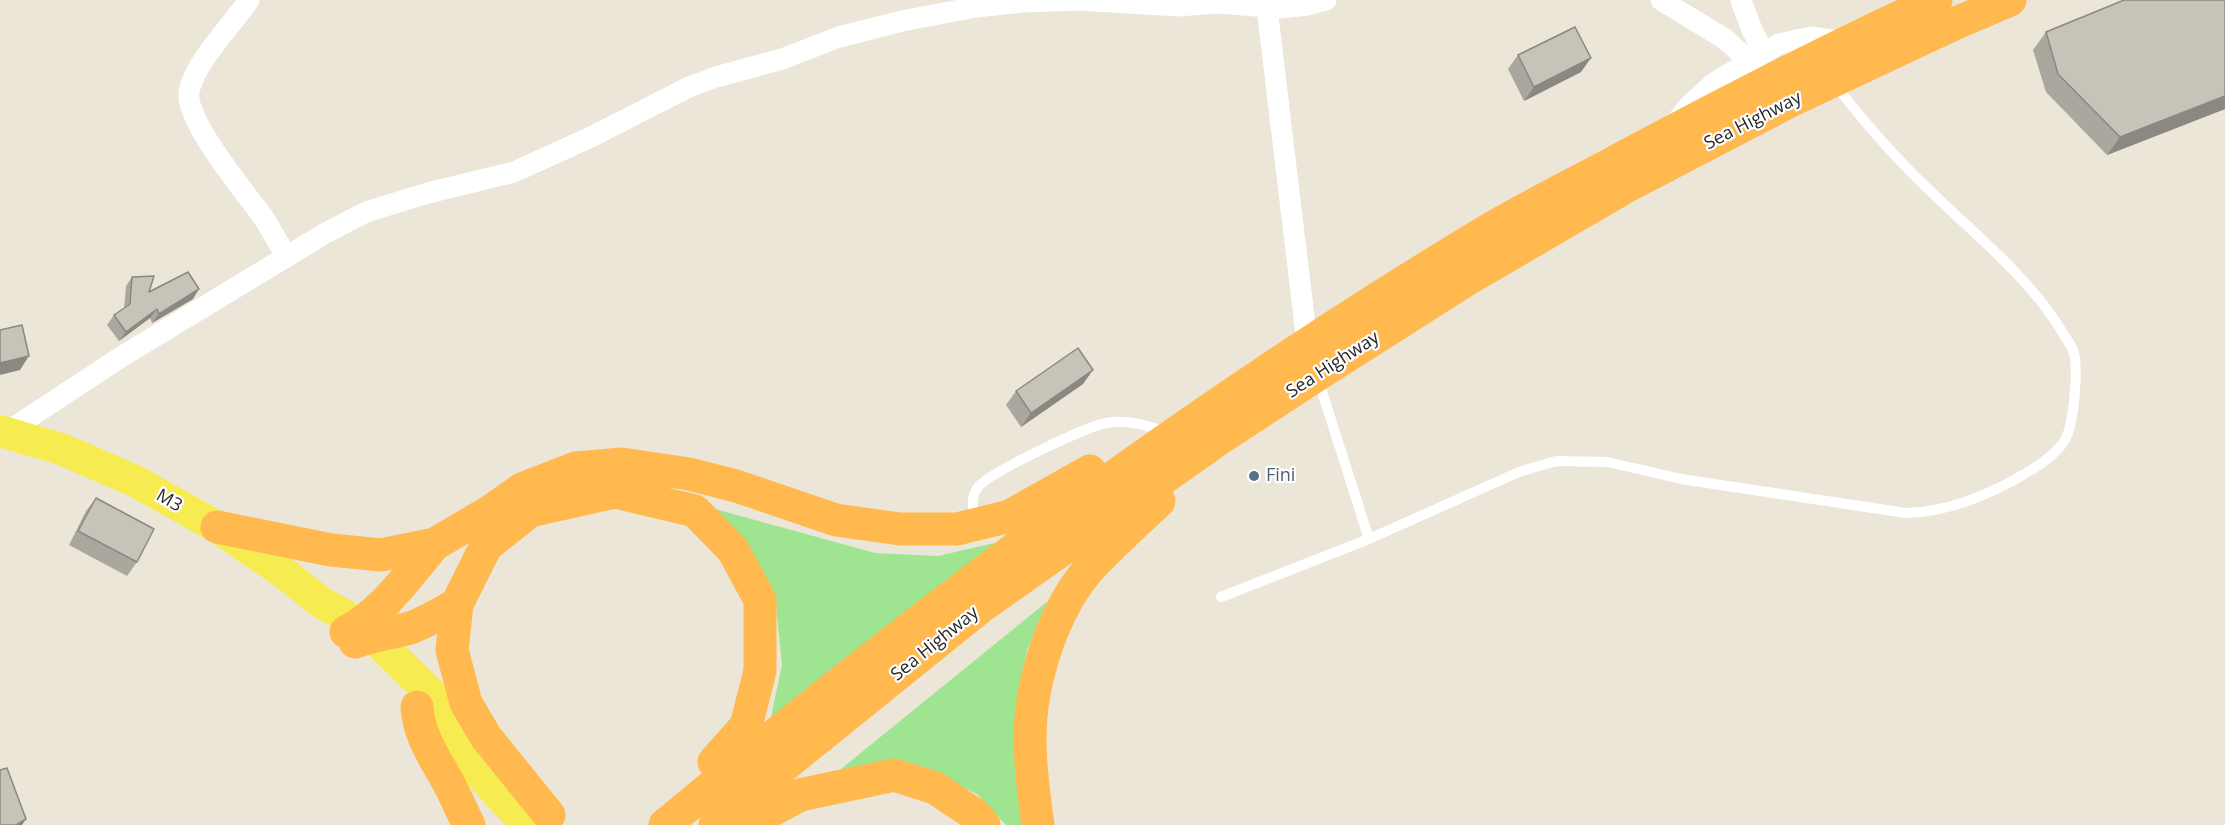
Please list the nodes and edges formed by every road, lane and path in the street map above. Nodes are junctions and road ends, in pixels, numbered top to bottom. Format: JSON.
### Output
{"nodes":[{"id":1,"x":249,"y":0,"type":"edge"},
{"id":2,"x":1326,"y":0,"type":"edge"},
{"id":3,"x":1661,"y":0,"type":"edge"},
{"id":4,"x":1741,"y":0,"type":"edge"},
{"id":5,"x":1936,"y":0,"type":"edge"},
{"id":6,"x":2010,"y":0,"type":"edge"},
{"id":7,"x":1265,"y":4,"type":"edge"},
{"id":8,"x":1844,"y":42,"type":"junction"},
{"id":9,"x":1756,"y":57,"type":"junction"},
{"id":10,"x":1833,"y":81,"type":"junction"},
{"id":11,"x":1669,"y":132,"type":"junction"},
{"id":12,"x":286,"y":256,"type":"junction"},
{"id":13,"x":1307,"y":342,"type":"junction"},
{"id":14,"x":1317,"y":375,"type":"junction"},
{"id":15,"x":1218,"y":401,"type":"junction"},
{"id":16,"x":3,"y":431,"type":"edge"},
{"id":17,"x":1164,"y":431,"type":"junction"},
{"id":18,"x":1219,"y":439,"type":"junction"},
{"id":19,"x":976,"y":524,"type":"junction"},
{"id":20,"x":217,"y":527,"type":"junction"},
{"id":21,"x":1369,"y":539,"type":"junction"},
{"id":22,"x":435,"y":544,"type":"junction"},
{"id":23,"x":1221,"y":597,"type":"dead end"},
{"id":24,"x":457,"y":604,"type":"junction"},
{"id":25,"x":358,"y":633,"type":"junction"},
{"id":26,"x":417,"y":707,"type":"junction"},
{"id":27,"x":545,"y":822,"type":"edge"},
{"id":28,"x":469,"y":825,"type":"edge"},
{"id":29,"x":660,"y":825,"type":"edge"},
{"id":30,"x":665,"y":825,"type":"edge"},
{"id":31,"x":715,"y":825,"type":"edge"},
{"id":32,"x":746,"y":825,"type":"edge"},
{"id":33,"x":984,"y":825,"type":"edge"},
{"id":34,"x":1038,"y":825,"type":"edge"}],
"edges":[{"from":1,"to":12,"type":"street"},
{"from":2,"to":7,"type":"street"},
{"from":3,"to":9,"type":"street"},
{"from":4,"to":9,"type":"street"},
{"from":5,"to":8,"type":"highway","name":"Sea Highway"},
{"from":6,"to":10,"type":"highway","name":"Sea Highway"},
{"from":7,"to":12,"type":"street"},
{"from":7,"to":13,"type":"street"},
{"from":8,"to":9,"type":"street"},
{"from":8,"to":11,"type":"highway","name":"Sea Highway"},
{"from":9,"to":11,"type":"street"},
{"from":10,"to":14,"type":"highway","name":"Sea Highway"},
{"from":10,"to":21,"type":"lane"},
{"from":11,"to":13,"type":"highway","name":"Sea Highway"},
{"from":12,"to":16,"type":"street"},
{"from":13,"to":15,"type":"highway","name":"Sea Highway"},
{"from":14,"to":18,"type":"highway","name":"Sea Highway"},
{"from":14,"to":21,"type":"lane"},
{"from":15,"to":17,"type":"highway"},
{"from":15,"to":30,"type":"highway","name":"Sea Highway"},
{"from":16,"to":20,"type":"main road","name":"M3"},
{"from":17,"to":19,"type":"highway"},
{"from":17,"to":19,"type":"lane"},
{"from":18,"to":31,"type":"highway","name":"Sea Highway"},
{"from":18,"to":34,"type":"highway"},
{"from":19,"to":22,"type":"highway"},
{"from":20,"to":22,"type":"highway"},
{"from":20,"to":25,"type":"main road","name":"M3"},
{"from":21,"to":23,"type":"lane"},
{"from":22,"to":25,"type":"highway"},
{"from":24,"to":25,"type":"highway"},
{"from":24,"to":27,"type":"highway"},
{"from":24,"to":29,"type":"highway"},
{"from":25,"to":26,"type":"main road"},
{"from":25,"to":27,"type":"main road"},
{"from":26,"to":27,"type":"main road"},
{"from":26,"to":28,"type":"highway"},
{"from":32,"to":33,"type":"highway"}]}
